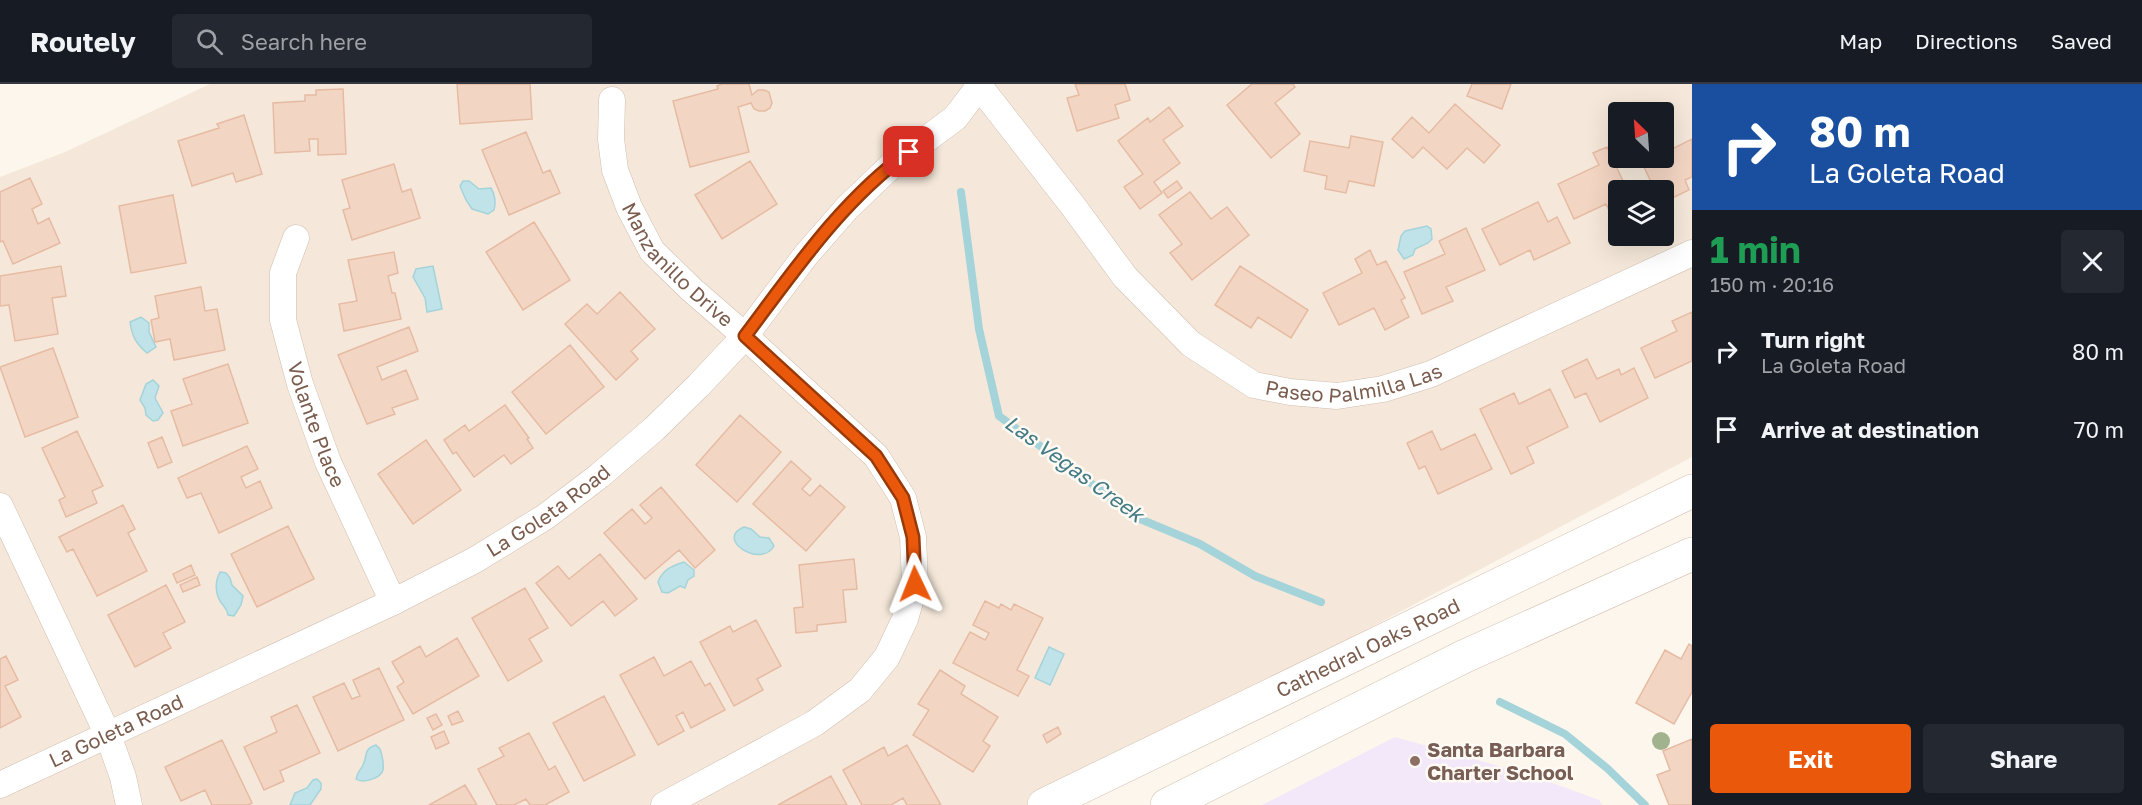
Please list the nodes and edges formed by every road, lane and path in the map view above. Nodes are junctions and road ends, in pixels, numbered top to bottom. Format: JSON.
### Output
{"nodes":[{"id":1,"x":980,"y":86,"type":"edge"},
{"id":2,"x":612,"y":100,"type":"dead end"},
{"id":3,"x":296,"y":238,"type":"dead end"},
{"id":4,"x":1692,"y":253,"type":"edge"},
{"id":5,"x":745,"y":336,"type":"junction"},
{"id":6,"x":1692,"y":491,"type":"edge"},
{"id":7,"x":0,"y":506,"type":"edge"},
{"id":8,"x":1692,"y":555,"type":"edge"},
{"id":9,"x":393,"y":602,"type":"junction"},
{"id":10,"x":108,"y":735,"type":"junction"},
{"id":11,"x":0,"y":785,"type":"edge"},
{"id":12,"x":129,"y":805,"type":"edge"},
{"id":13,"x":664,"y":805,"type":"edge"},
{"id":14,"x":1044,"y":805,"type":"edge"},
{"id":15,"x":1167,"y":805,"type":"edge"}],
"edges":[{"from":1,"to":4,"type":"street","name":"Paseo Palmilla Las"},
{"from":1,"to":5,"type":"street","name":"La Goleta Road"},
{"from":2,"to":5,"type":"street","name":"Manzanillo Drive"},
{"from":3,"to":9,"type":"street","name":"Volante Place"},
{"from":5,"to":9,"type":"street","name":"La Goleta Road"},
{"from":5,"to":13,"type":"street","name":"Manzanillo Drive"},
{"from":6,"to":14,"type":"main road","name":"Cathedral Oaks Road"},
{"from":7,"to":10,"type":"street"},
{"from":8,"to":15,"type":"main road"},
{"from":9,"to":10,"type":"street","name":"La Goleta Road"},
{"from":10,"to":11,"type":"street","name":"La Goleta Road"},
{"from":10,"to":12,"type":"street"}]}
